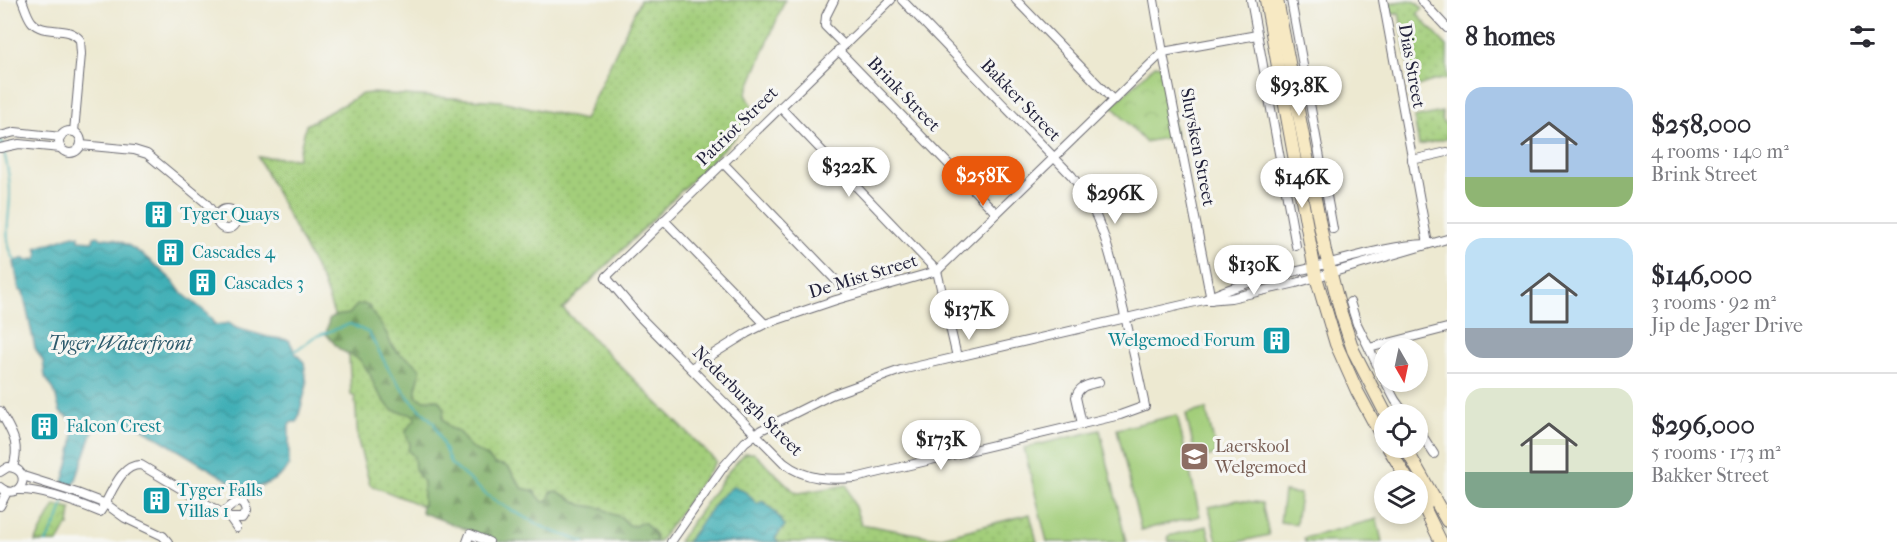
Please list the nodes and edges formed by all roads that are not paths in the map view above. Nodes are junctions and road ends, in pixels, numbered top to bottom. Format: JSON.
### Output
{"nodes":[{"id":1,"x":22,"y":0,"type":"edge"},
{"id":2,"x":834,"y":0,"type":"edge"},
{"id":3,"x":891,"y":0,"type":"edge"},
{"id":4,"x":902,"y":0,"type":"edge"},
{"id":5,"x":1016,"y":0,"type":"edge"},
{"id":6,"x":1154,"y":0,"type":"edge"},
{"id":7,"x":1251,"y":0,"type":"edge"},
{"id":8,"x":1266,"y":0,"type":"edge"},
{"id":9,"x":1276,"y":0,"type":"edge"},
{"id":10,"x":1291,"y":0,"type":"edge"},
{"id":11,"x":1383,"y":0,"type":"edge"},
{"id":12,"x":1421,"y":0,"type":"edge"},
{"id":13,"x":1447,"y":28,"type":"edge"},
{"id":14,"x":1257,"y":35,"type":"junction"},
{"id":15,"x":841,"y":47,"type":"junction"},
{"id":16,"x":1163,"y":52,"type":"junction"},
{"id":17,"x":1113,"y":100,"type":"junction"},
{"id":18,"x":780,"y":107,"type":"junction"},
{"id":19,"x":74,"y":132,"type":"junction"},
{"id":20,"x":4,"y":134,"type":"edge"},
{"id":21,"x":61,"y":137,"type":"junction"},
{"id":22,"x":81,"y":145,"type":"junction"},
{"id":23,"x":0,"y":148,"type":"edge"},
{"id":24,"x":61,"y":148,"type":"junction"},
{"id":25,"x":1447,"y":152,"type":"edge"},
{"id":26,"x":1054,"y":158,"type":"junction"},
{"id":27,"x":1412,"y":160,"type":"junction"},
{"id":28,"x":723,"y":163,"type":"junction"},
{"id":29,"x":220,"y":213,"type":"dead end"},
{"id":30,"x":996,"y":213,"type":"junction"},
{"id":31,"x":664,"y":220,"type":"junction"},
{"id":32,"x":1333,"y":229,"type":"dead end"},
{"id":33,"x":1447,"y":240,"type":"edge"},
{"id":34,"x":1428,"y":244,"type":"junction"},
{"id":35,"x":1296,"y":246,"type":"dead end"},
{"id":36,"x":1330,"y":268,"type":"junction"},
{"id":37,"x":937,"y":271,"type":"junction"},
{"id":38,"x":1315,"y":272,"type":"junction"},
{"id":39,"x":607,"y":275,"type":"joint"},
{"id":40,"x":850,"y":295,"type":"junction"},
{"id":41,"x":1208,"y":299,"type":"junction"},
{"id":42,"x":1350,"y":302,"type":"dead end"},
{"id":43,"x":1126,"y":318,"type":"junction"},
{"id":44,"x":765,"y":324,"type":"junction"},
{"id":45,"x":1447,"y":328,"type":"edge"},
{"id":46,"x":1369,"y":348,"type":"junction"},
{"id":47,"x":957,"y":357,"type":"junction"},
{"id":48,"x":1374,"y":358,"type":"edge"},
{"id":49,"x":691,"y":368,"type":"junction"},
{"id":50,"x":1099,"y":382,"type":"dead end"},
{"id":51,"x":1381,"y":404,"type":"edge"},
{"id":52,"x":1145,"y":406,"type":"joint"},
{"id":53,"x":0,"y":411,"type":"edge"},
{"id":54,"x":1374,"y":422,"type":"edge"},
{"id":55,"x":1082,"y":424,"type":"junction"},
{"id":56,"x":754,"y":434,"type":"junction"},
{"id":57,"x":1428,"y":445,"type":"edge"},
{"id":58,"x":1434,"y":454,"type":"dead end"},
{"id":59,"x":1411,"y":458,"type":"edge"},
{"id":60,"x":13,"y":467,"type":"junction"},
{"id":61,"x":0,"y":471,"type":"edge"},
{"id":62,"x":23,"y":476,"type":"junction"},
{"id":63,"x":3,"y":489,"type":"edge"},
{"id":64,"x":18,"y":490,"type":"junction"},
{"id":65,"x":106,"y":504,"type":"junction"},
{"id":66,"x":0,"y":506,"type":"edge"},
{"id":67,"x":100,"y":512,"type":"junction"},
{"id":68,"x":222,"y":513,"type":"junction"},
{"id":69,"x":1428,"y":514,"type":"edge"},
{"id":70,"x":124,"y":518,"type":"junction"},
{"id":71,"x":230,"y":518,"type":"junction"},
{"id":72,"x":1446,"y":519,"type":"edge"},
{"id":73,"x":237,"y":528,"type":"dead end"},
{"id":74,"x":468,"y":538,"type":"edge"},
{"id":75,"x":168,"y":542,"type":"edge"},
{"id":76,"x":489,"y":542,"type":"edge"},
{"id":77,"x":671,"y":542,"type":"edge"},
{"id":78,"x":1441,"y":542,"type":"edge"}],
"edges":[{"from":1,"to":19,"type":"street"},
{"from":2,"to":15,"type":"street","name":"Brink Street"},
{"from":3,"to":15,"type":"street","name":"Patriot Street"},
{"from":4,"to":26,"type":"street","name":"Bakker Street"},
{"from":5,"to":17,"type":"street"},
{"from":6,"to":16,"type":"street","name":"Sluysken Street"},
{"from":7,"to":14,"type":"street"},
{"from":8,"to":38,"type":"main road"},
{"from":9,"to":36,"type":"main road"},
{"from":10,"to":32,"type":"street"},
{"from":11,"to":27,"type":"street","name":"Dias Street"},
{"from":12,"to":13,"type":"street"},
{"from":14,"to":16,"type":"street"},
{"from":14,"to":35,"type":"street"},
{"from":15,"to":18,"type":"street","name":"Patriot Street"},
{"from":15,"to":30,"type":"street","name":"Brink Street"},
{"from":16,"to":17,"type":"street","name":"De Mist Street"},
{"from":16,"to":41,"type":"street","name":"Sluysken Street"},
{"from":17,"to":26,"type":"street","name":"De Mist Street"},
{"from":18,"to":28,"type":"street","name":"Patriot Street"},
{"from":18,"to":37,"type":"street"},
{"from":19,"to":21,"type":"street"},
{"from":19,"to":22,"type":"street"},
{"from":20,"to":21,"type":"street"},
{"from":21,"to":24,"type":"street"},
{"from":22,"to":24,"type":"street"},
{"from":22,"to":29,"type":"street"},
{"from":23,"to":24,"type":"street"},
{"from":25,"to":27,"type":"street"},
{"from":26,"to":30,"type":"street","name":"De Mist Street"},
{"from":26,"to":43,"type":"street","name":"Bakker Street"},
{"from":27,"to":34,"type":"street","name":"Dias Street"},
{"from":28,"to":31,"type":"street","name":"Patriot Street"},
{"from":28,"to":40,"type":"street"},
{"from":30,"to":37,"type":"street","name":"De Mist Street"},
{"from":31,"to":39,"type":"street","name":"Patriot Street"},
{"from":31,"to":44,"type":"street"},
{"from":33,"to":34,"type":"street"},
{"from":34,"to":36,"type":"street"},
{"from":36,"to":38,"type":"street"},
{"from":36,"to":51,"type":"main road"},
{"from":37,"to":40,"type":"street","name":"De Mist Street"},
{"from":37,"to":47,"type":"street"},
{"from":38,"to":41,"type":"street"},
{"from":38,"to":54,"type":"main road"},
{"from":39,"to":49,"type":"street","name":"Nederburgh Street"},
{"from":40,"to":44,"type":"street","name":"De Mist Street"},
{"from":41,"to":43,"type":"street"},
{"from":42,"to":46,"type":"street"},
{"from":43,"to":47,"type":"street"},
{"from":43,"to":52,"type":"street","name":"Bakker Street"},
{"from":44,"to":49,"type":"street","name":"De Mist Street"},
{"from":45,"to":46,"type":"street"},
{"from":46,"to":48,"type":"street"},
{"from":47,"to":56,"type":"street"},
{"from":49,"to":56,"type":"street","name":"Nederburgh Street"},
{"from":50,"to":55,"type":"street"},
{"from":52,"to":55,"type":"street","name":"Nederburgh Street"},
{"from":53,"to":60,"type":"street"},
{"from":55,"to":56,"type":"street","name":"Nederburgh Street"},
{"from":56,"to":77,"type":"street"},
{"from":57,"to":58,"type":"street"},
{"from":59,"to":72,"type":"main road"},
{"from":60,"to":61,"type":"street"},
{"from":60,"to":62,"type":"street"},
{"from":62,"to":64,"type":"street"},
{"from":62,"to":65,"type":"street"},
{"from":63,"to":64,"type":"street"},
{"from":63,"to":66,"type":"street"},
{"from":64,"to":67,"type":"street"},
{"from":65,"to":67,"type":"street"},
{"from":65,"to":68,"type":"street"},
{"from":65,"to":70,"type":"street"},
{"from":67,"to":70,"type":"street"},
{"from":68,"to":71,"type":"street"},
{"from":68,"to":71,"type":"street"},
{"from":69,"to":78,"type":"main road"},
{"from":70,"to":75,"type":"street"},
{"from":71,"to":73,"type":"street"},
{"from":74,"to":76,"type":"street"}]}
